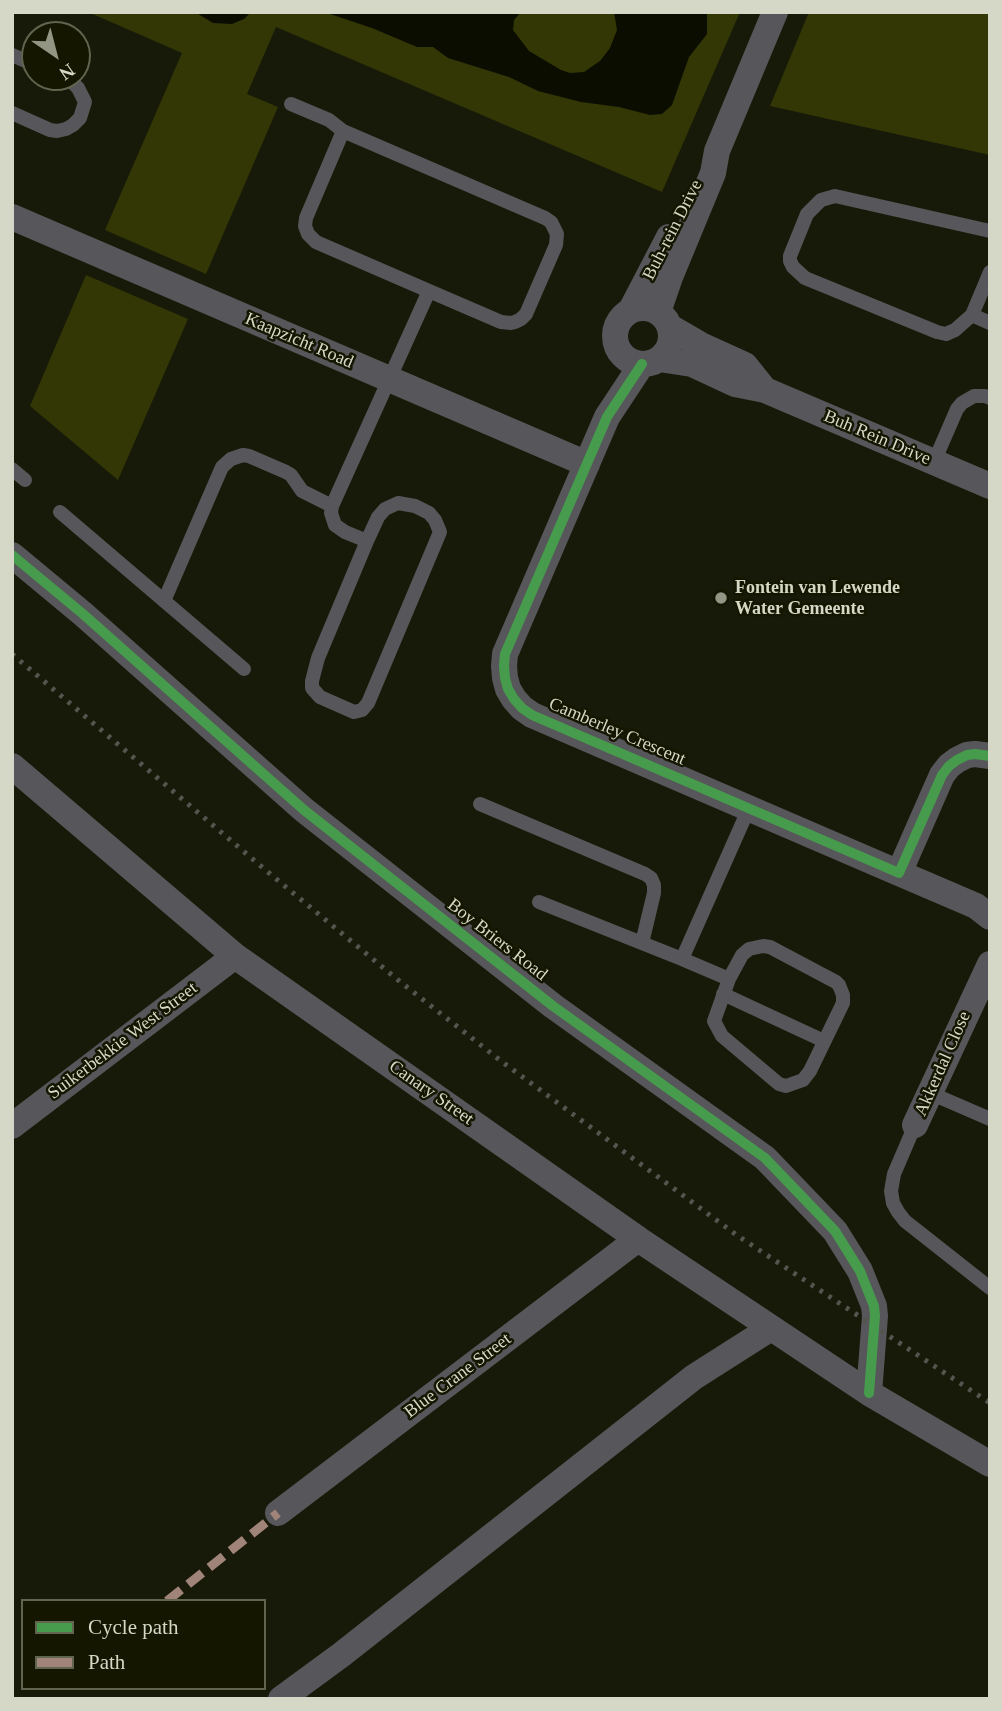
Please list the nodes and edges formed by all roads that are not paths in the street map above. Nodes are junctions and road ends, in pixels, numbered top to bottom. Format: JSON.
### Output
{"nodes":[{"id":1,"x":775,"y":12,"type":"edge"},
{"id":2,"x":80,"y":91,"type":"edge"},
{"id":3,"x":290,"y":104,"type":"dead end"},
{"id":4,"x":12,"y":113,"type":"edge"},
{"id":5,"x":343,"y":131,"type":"junction"},
{"id":6,"x":717,"y":151,"type":"junction"},
{"id":7,"x":12,"y":217,"type":"edge"},
{"id":8,"x":990,"y":231,"type":"edge"},
{"id":9,"x":990,"y":272,"type":"edge"},
{"id":10,"x":429,"y":291,"type":"junction"},
{"id":11,"x":631,"y":310,"type":"junction"},
{"id":12,"x":972,"y":315,"type":"junction"},
{"id":13,"x":664,"y":319,"type":"junction"},
{"id":14,"x":990,"y":323,"type":"edge"},
{"id":15,"x":619,"y":351,"type":"junction"},
{"id":16,"x":650,"y":362,"type":"junction"},
{"id":17,"x":389,"y":379,"type":"junction"},
{"id":18,"x":765,"y":390,"type":"junction"},
{"id":19,"x":990,"y":398,"type":"edge"},
{"id":20,"x":607,"y":417,"type":"junction"},
{"id":21,"x":934,"y":462,"type":"junction"},
{"id":22,"x":587,"y":464,"type":"junction"},
{"id":23,"x":12,"y":470,"type":"edge"},
{"id":24,"x":25,"y":480,"type":"dead end"},
{"id":25,"x":990,"y":486,"type":"edge"},
{"id":26,"x":332,"y":506,"type":"junction"},
{"id":27,"x":60,"y":512,"type":"dead end"},
{"id":28,"x":368,"y":541,"type":"junction"},
{"id":29,"x":12,"y":555,"type":"edge"},
{"id":30,"x":164,"y":601,"type":"junction"},
{"id":31,"x":244,"y":669,"type":"dead end"},
{"id":32,"x":990,"y":756,"type":"edge"},
{"id":33,"x":12,"y":766,"type":"edge"},
{"id":34,"x":480,"y":804,"type":"dead end"},
{"id":35,"x":749,"y":808,"type":"junction"},
{"id":36,"x":900,"y":873,"type":"junction"},
{"id":37,"x":539,"y":902,"type":"dead end"},
{"id":38,"x":990,"y":917,"type":"edge"},
{"id":39,"x":642,"y":943,"type":"junction"},
{"id":40,"x":235,"y":956,"type":"junction"},
{"id":41,"x":682,"y":959,"type":"junction"},
{"id":42,"x":990,"y":964,"type":"edge"},
{"id":43,"x":729,"y":979,"type":"junction"},
{"id":44,"x":723,"y":994,"type":"junction"},
{"id":45,"x":824,"y":1041,"type":"junction"},
{"id":46,"x":930,"y":1093,"type":"junction"},
{"id":47,"x":990,"y":1119,"type":"edge"},
{"id":48,"x":915,"y":1125,"type":"joint"},
{"id":49,"x":12,"y":1126,"type":"edge"},
{"id":50,"x":638,"y":1239,"type":"junction"},
{"id":51,"x":990,"y":1288,"type":"edge"},
{"id":52,"x":771,"y":1328,"type":"junction"},
{"id":53,"x":869,"y":1393,"type":"junction"},
{"id":54,"x":990,"y":1464,"type":"edge"},
{"id":55,"x":278,"y":1513,"type":"dead end"},
{"id":56,"x":281,"y":1699,"type":"edge"}],
"edges":[{"from":1,"to":6,"type":"street","name":"Buh-rein Drive"},
{"from":2,"to":4,"type":"lane"},
{"from":3,"to":5,"type":"lane"},
{"from":5,"to":10,"type":"lane"},
{"from":5,"to":10,"type":"lane"},
{"from":6,"to":11,"type":"street","name":"Buh-rein Drive"},
{"from":6,"to":13,"type":"street","name":"Buh-rein Drive"},
{"from":7,"to":17,"type":"street","name":"Kaapzicht Road"},
{"from":8,"to":12,"type":"lane"},
{"from":9,"to":12,"type":"lane"},
{"from":10,"to":17,"type":"lane"},
{"from":11,"to":13,"type":"street"},
{"from":11,"to":15,"type":"street"},
{"from":12,"to":14,"type":"lane"},
{"from":13,"to":16,"type":"street"},
{"from":13,"to":18,"type":"street","name":"Buh Rein Drive"},
{"from":15,"to":16,"type":"street"},
{"from":15,"to":20,"type":"street","name":"Camberley Crescent"},
{"from":16,"to":18,"type":"street","name":"Buh Rein Drive"},
{"from":16,"to":20,"type":"street","name":"Camberley Crescent"},
{"from":17,"to":22,"type":"street","name":"Kaapzicht Road"},
{"from":17,"to":26,"type":"lane"},
{"from":18,"to":21,"type":"street","name":"Buh Rein Drive"},
{"from":19,"to":21,"type":"lane"},
{"from":20,"to":22,"type":"street","name":"Camberley Crescent"},
{"from":21,"to":25,"type":"street","name":"Buh Rein Drive"},
{"from":22,"to":35,"type":"street","name":"Camberley Crescent"},
{"from":23,"to":24,"type":"lane"},
{"from":26,"to":28,"type":"lane"},
{"from":26,"to":30,"type":"lane"},
{"from":27,"to":30,"type":"lane"},
{"from":28,"to":28,"type":"lane"},
{"from":29,"to":53,"type":"street","name":"Boy Briers Road"},
{"from":30,"to":31,"type":"lane"},
{"from":32,"to":36,"type":"street"},
{"from":33,"to":40,"type":"street","name":"Canary Street"},
{"from":34,"to":39,"type":"lane"},
{"from":35,"to":36,"type":"street","name":"Camberley Crescent"},
{"from":35,"to":41,"type":"lane"},
{"from":36,"to":38,"type":"street"},
{"from":37,"to":39,"type":"lane"},
{"from":39,"to":41,"type":"lane"},
{"from":40,"to":49,"type":"street","name":"Suikerbekkie West Street"},
{"from":40,"to":50,"type":"street","name":"Canary Street"},
{"from":41,"to":43,"type":"lane"},
{"from":42,"to":46,"type":"street","name":"Akkerdal Close"},
{"from":43,"to":44,"type":"lane"},
{"from":43,"to":45,"type":"lane"},
{"from":44,"to":45,"type":"lane"},
{"from":44,"to":45,"type":"lane"},
{"from":46,"to":47,"type":"lane"},
{"from":46,"to":48,"type":"street","name":"Akkerdal Close"},
{"from":48,"to":51,"type":"lane"},
{"from":50,"to":52,"type":"street","name":"Canary Street"},
{"from":50,"to":55,"type":"street","name":"Blue Crane Street"},
{"from":52,"to":53,"type":"street","name":"Canary Street"},
{"from":52,"to":56,"type":"street"},
{"from":53,"to":54,"type":"street"}]}
